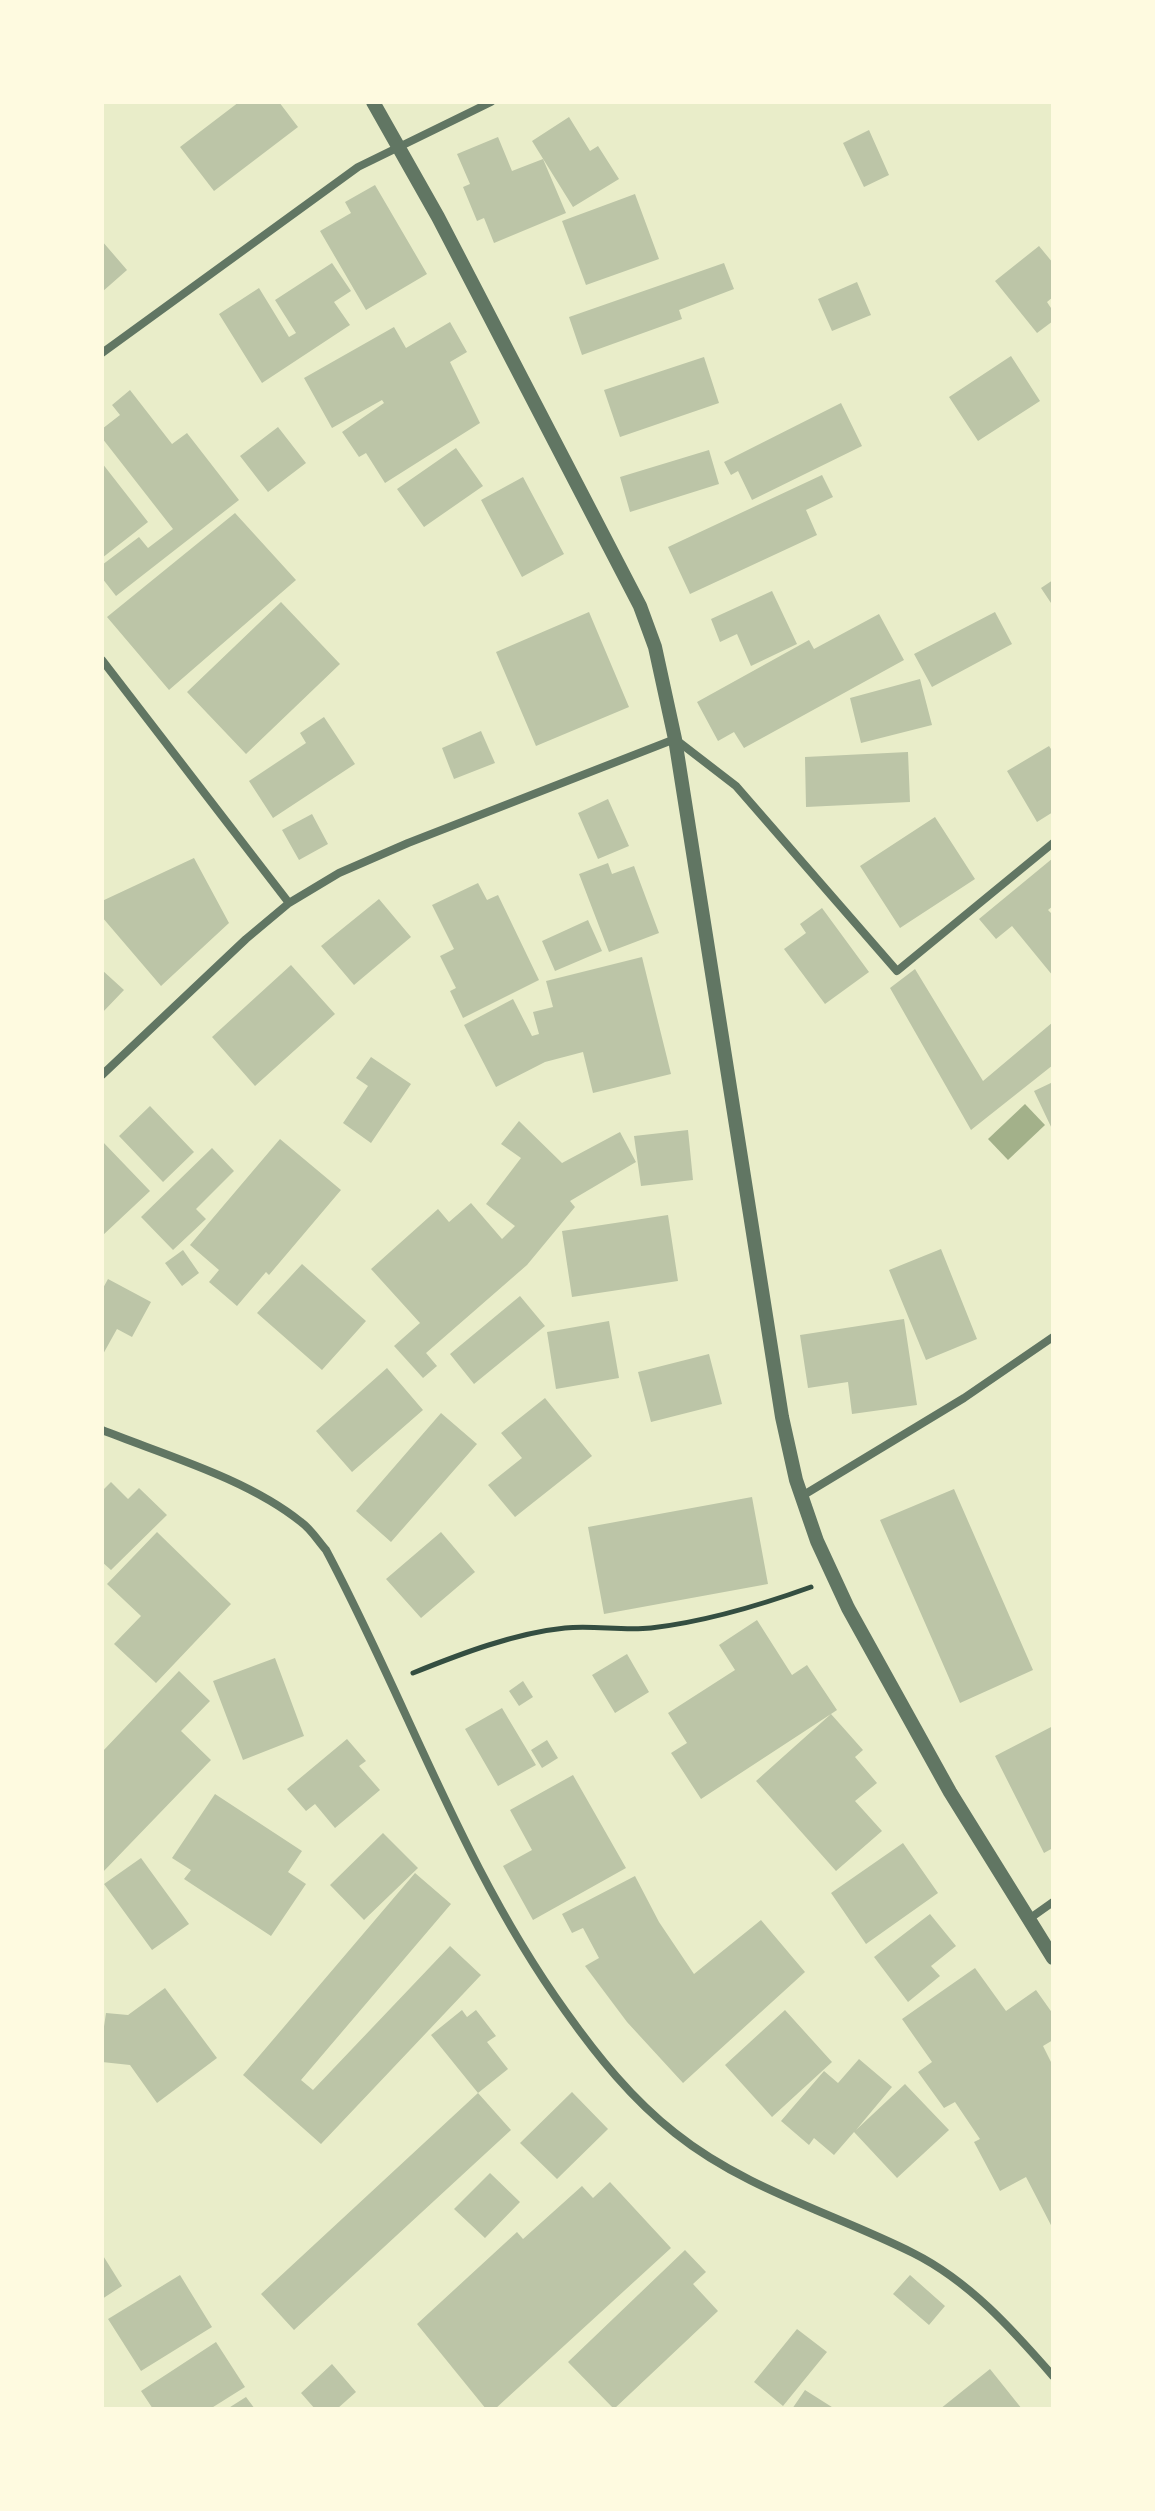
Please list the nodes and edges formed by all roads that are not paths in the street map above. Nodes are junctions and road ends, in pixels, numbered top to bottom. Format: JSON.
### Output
{"nodes":[{"id":1,"x":373,"y":102,"type":"edge"},
{"id":2,"x":491,"y":102,"type":"edge"},
{"id":3,"x":399,"y":148,"type":"junction"},
{"id":4,"x":102,"y":353,"type":"edge"},
{"id":5,"x":102,"y":660,"type":"edge"},
{"id":6,"x":675,"y":739,"type":"junction"},
{"id":7,"x":1053,"y":843,"type":"edge"},
{"id":8,"x":289,"y":903,"type":"junction"},
{"id":9,"x":102,"y":1075,"type":"edge"},
{"id":10,"x":1053,"y":1337,"type":"edge"},
{"id":11,"x":102,"y":1430,"type":"edge"},
{"id":12,"x":802,"y":1496,"type":"junction"},
{"id":13,"x":1053,"y":1902,"type":"edge"},
{"id":14,"x":1029,"y":1919,"type":"junction"},
{"id":15,"x":1053,"y":1958,"type":"edge"},
{"id":16,"x":1053,"y":2376,"type":"edge"}],
"edges":[{"from":1,"to":3,"type":"street"},
{"from":2,"to":3,"type":"street"},
{"from":3,"to":4,"type":"street"},
{"from":3,"to":6,"type":"street"},
{"from":5,"to":8,"type":"street"},
{"from":6,"to":7,"type":"street"},
{"from":6,"to":8,"type":"street"},
{"from":6,"to":12,"type":"street"},
{"from":8,"to":9,"type":"street"},
{"from":10,"to":12,"type":"street"},
{"from":11,"to":16,"type":"street"},
{"from":12,"to":14,"type":"street"},
{"from":13,"to":14,"type":"street"},
{"from":14,"to":15,"type":"street"}]}
